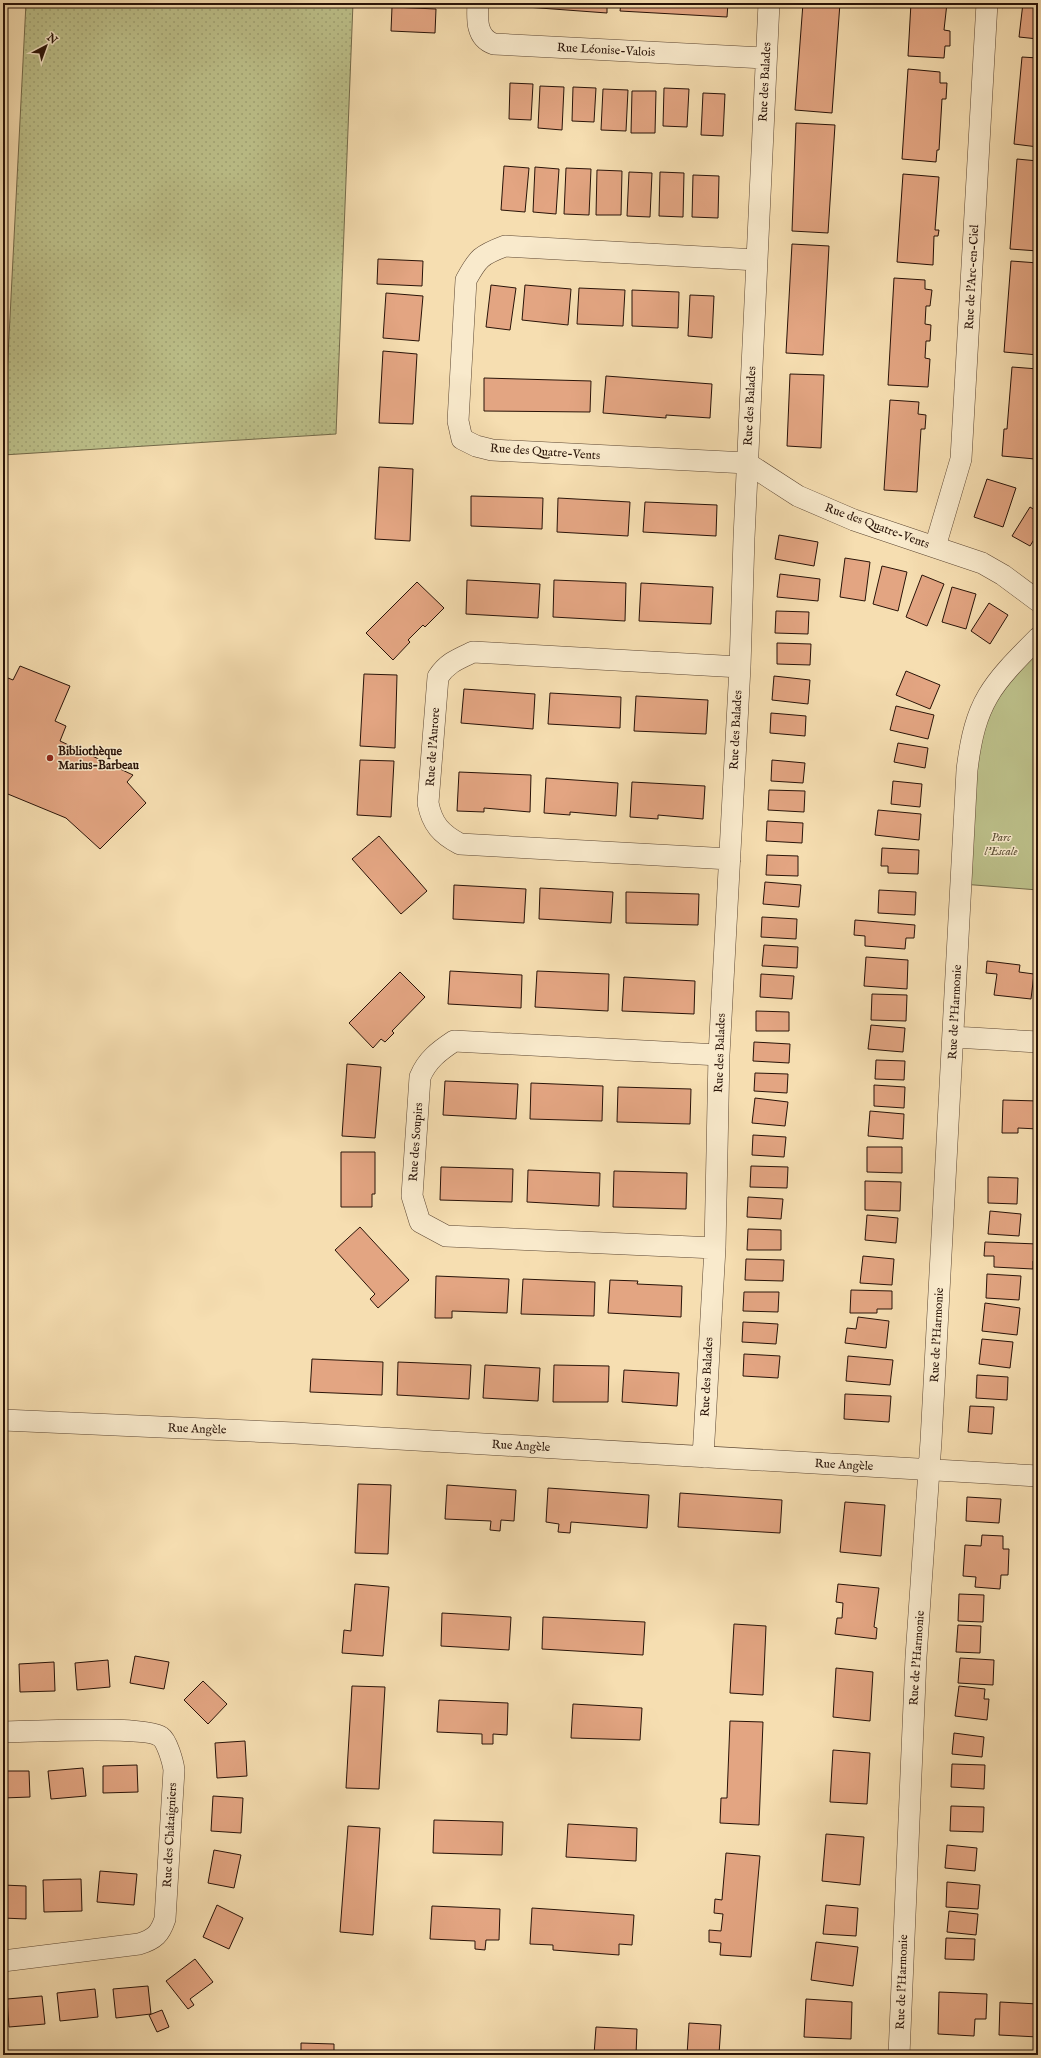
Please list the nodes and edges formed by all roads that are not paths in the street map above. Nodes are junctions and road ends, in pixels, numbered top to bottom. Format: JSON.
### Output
{"nodes":[{"id":1,"x":478,"y":3,"type":"edge"},
{"id":2,"x":769,"y":3,"type":"edge"},
{"id":3,"x":987,"y":3,"type":"edge"},
{"id":4,"x":766,"y":58,"type":"junction"},
{"id":5,"x":757,"y":260,"type":"junction"},
{"id":6,"x":747,"y":463,"type":"junction"},
{"id":7,"x":935,"y":546,"type":"junction"},
{"id":8,"x":1038,"y":601,"type":"edge"},
{"id":9,"x":1038,"y":638,"type":"edge"},
{"id":10,"x":740,"y":667,"type":"junction"},
{"id":11,"x":730,"y":859,"type":"junction"},
{"id":12,"x":954,"y":1037,"type":"junction"},
{"id":13,"x":1038,"y":1042,"type":"edge"},
{"id":14,"x":719,"y":1055,"type":"junction"},
{"id":15,"x":715,"y":1248,"type":"junction"},
{"id":16,"x":3,"y":1420,"type":"edge"},
{"id":17,"x":703,"y":1456,"type":"junction"},
{"id":18,"x":930,"y":1470,"type":"junction"},
{"id":19,"x":1038,"y":1476,"type":"edge"},
{"id":20,"x":3,"y":1732,"type":"edge"},
{"id":21,"x":3,"y":1961,"type":"edge"},
{"id":22,"x":899,"y":2055,"type":"edge"}],
"edges":[{"from":1,"to":4,"type":"street","name":"Rue Léonise-Valois"},
{"from":2,"to":4,"type":"street","name":"Rue des Balades"},
{"from":3,"to":7,"type":"street","name":"Rue de l'Arc-en-Ciel"},
{"from":4,"to":5,"type":"street","name":"Rue des Balades"},
{"from":5,"to":6,"type":"street","name":"Rue des Balades"},
{"from":5,"to":6,"type":"street","name":"Rue des Quatre-Vents"},
{"from":6,"to":7,"type":"street","name":"Rue des Quatre-Vents"},
{"from":6,"to":10,"type":"street","name":"Rue des Balades"},
{"from":7,"to":8,"type":"street","name":"Rue des Quatre-Vents"},
{"from":9,"to":12,"type":"street","name":"Rue de l'Harmonie"},
{"from":10,"to":11,"type":"street","name":"Rue des Balades"},
{"from":10,"to":11,"type":"street","name":"Rue de l'Aurore"},
{"from":11,"to":14,"type":"street","name":"Rue des Balades"},
{"from":12,"to":13,"type":"street"},
{"from":12,"to":18,"type":"street","name":"Rue de l'Harmonie"},
{"from":14,"to":15,"type":"street","name":"Rue des Balades"},
{"from":14,"to":15,"type":"street","name":"Rue des Soupirs"},
{"from":15,"to":17,"type":"street","name":"Rue des Balades"},
{"from":16,"to":17,"type":"street","name":"Rue Angèle"},
{"from":17,"to":18,"type":"street","name":"Rue Angèle"},
{"from":18,"to":19,"type":"street","name":"Rue Angèle"},
{"from":18,"to":22,"type":"street","name":"Rue de l'Harmonie"},
{"from":20,"to":21,"type":"street","name":"Rue des Châtaigniers"}]}
